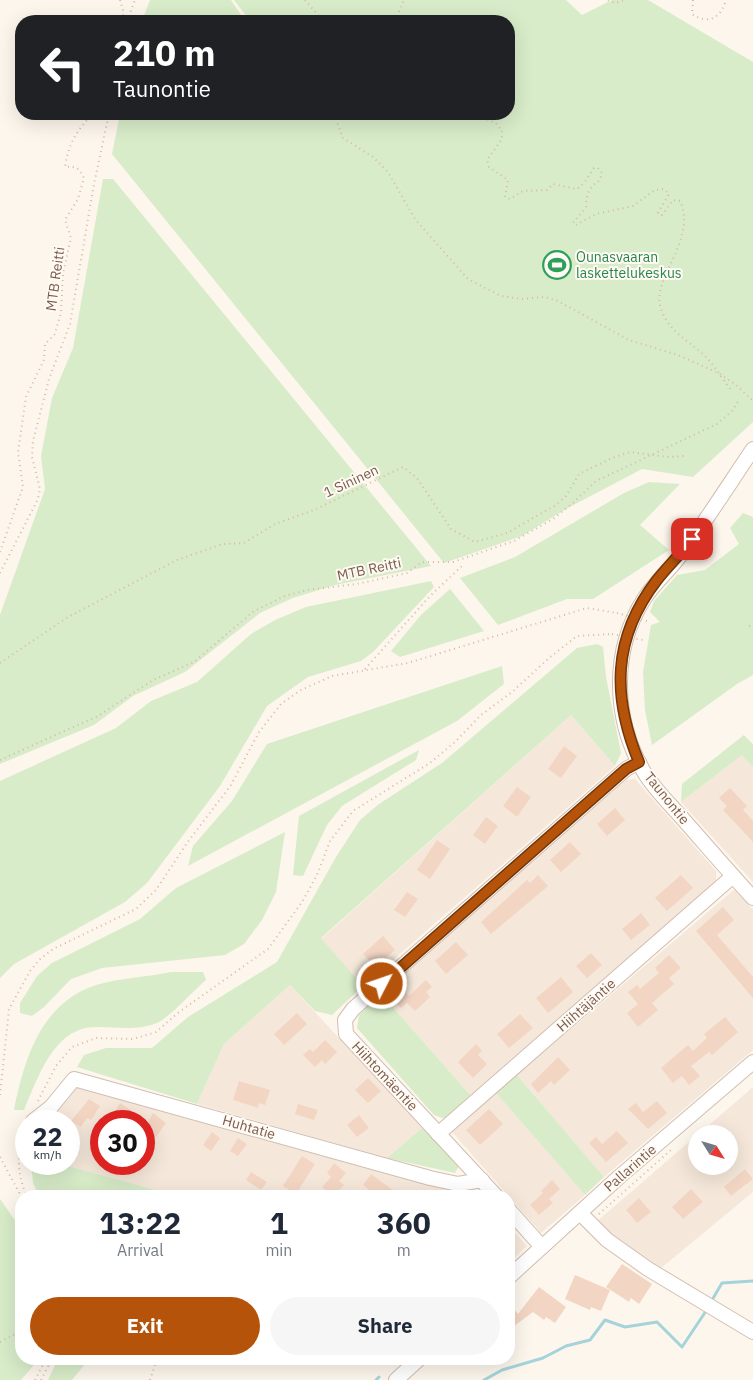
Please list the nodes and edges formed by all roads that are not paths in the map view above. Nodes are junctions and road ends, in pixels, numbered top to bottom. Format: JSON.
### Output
{"nodes":[{"id":1,"x":753,"y":449,"type":"edge"},
{"id":2,"x":639,"y":762,"type":"junction"},
{"id":3,"x":733,"y":876,"type":"junction"},
{"id":4,"x":753,"y":898,"type":"edge"},
{"id":5,"x":753,"y":1062,"type":"edge"},
{"id":6,"x":46,"y":1110,"type":"edge"},
{"id":7,"x":438,"y":1134,"type":"junction"},
{"id":8,"x":482,"y":1180,"type":"junction"},
{"id":9,"x":491,"y":1190,"type":"edge"},
{"id":10,"x":515,"y":1217,"type":"edge"},
{"id":11,"x":584,"y":1217,"type":"junction"},
{"id":12,"x":542,"y":1247,"type":"junction"},
{"id":13,"x":515,"y":1278,"type":"edge"},
{"id":14,"x":753,"y":1332,"type":"edge"},
{"id":15,"x":412,"y":1365,"type":"edge"},
{"id":16,"x":396,"y":1380,"type":"edge"}],
"edges":[{"from":1,"to":2,"type":"street","name":"Taunontie"},
{"from":2,"to":3,"type":"street","name":"Taunontie"},
{"from":2,"to":7,"type":"street","name":"Hiihtomäentie"},
{"from":3,"to":4,"type":"street","name":"Taunontie"},
{"from":3,"to":7,"type":"street","name":"Hiihtäjäntie"},
{"from":5,"to":11,"type":"street","name":"Pallarintie"},
{"from":6,"to":8,"type":"street","name":"Huhtatie"},
{"from":7,"to":8,"type":"street","name":"Hiihtomäentie"},
{"from":8,"to":9,"type":"street","name":"Hiihtomäentie"},
{"from":10,"to":12,"type":"street"},
{"from":11,"to":12,"type":"street","name":"Pallarintie"},
{"from":11,"to":14,"type":"street"},
{"from":12,"to":13,"type":"street","name":"Pallarintie"},
{"from":15,"to":16,"type":"street"}]}
